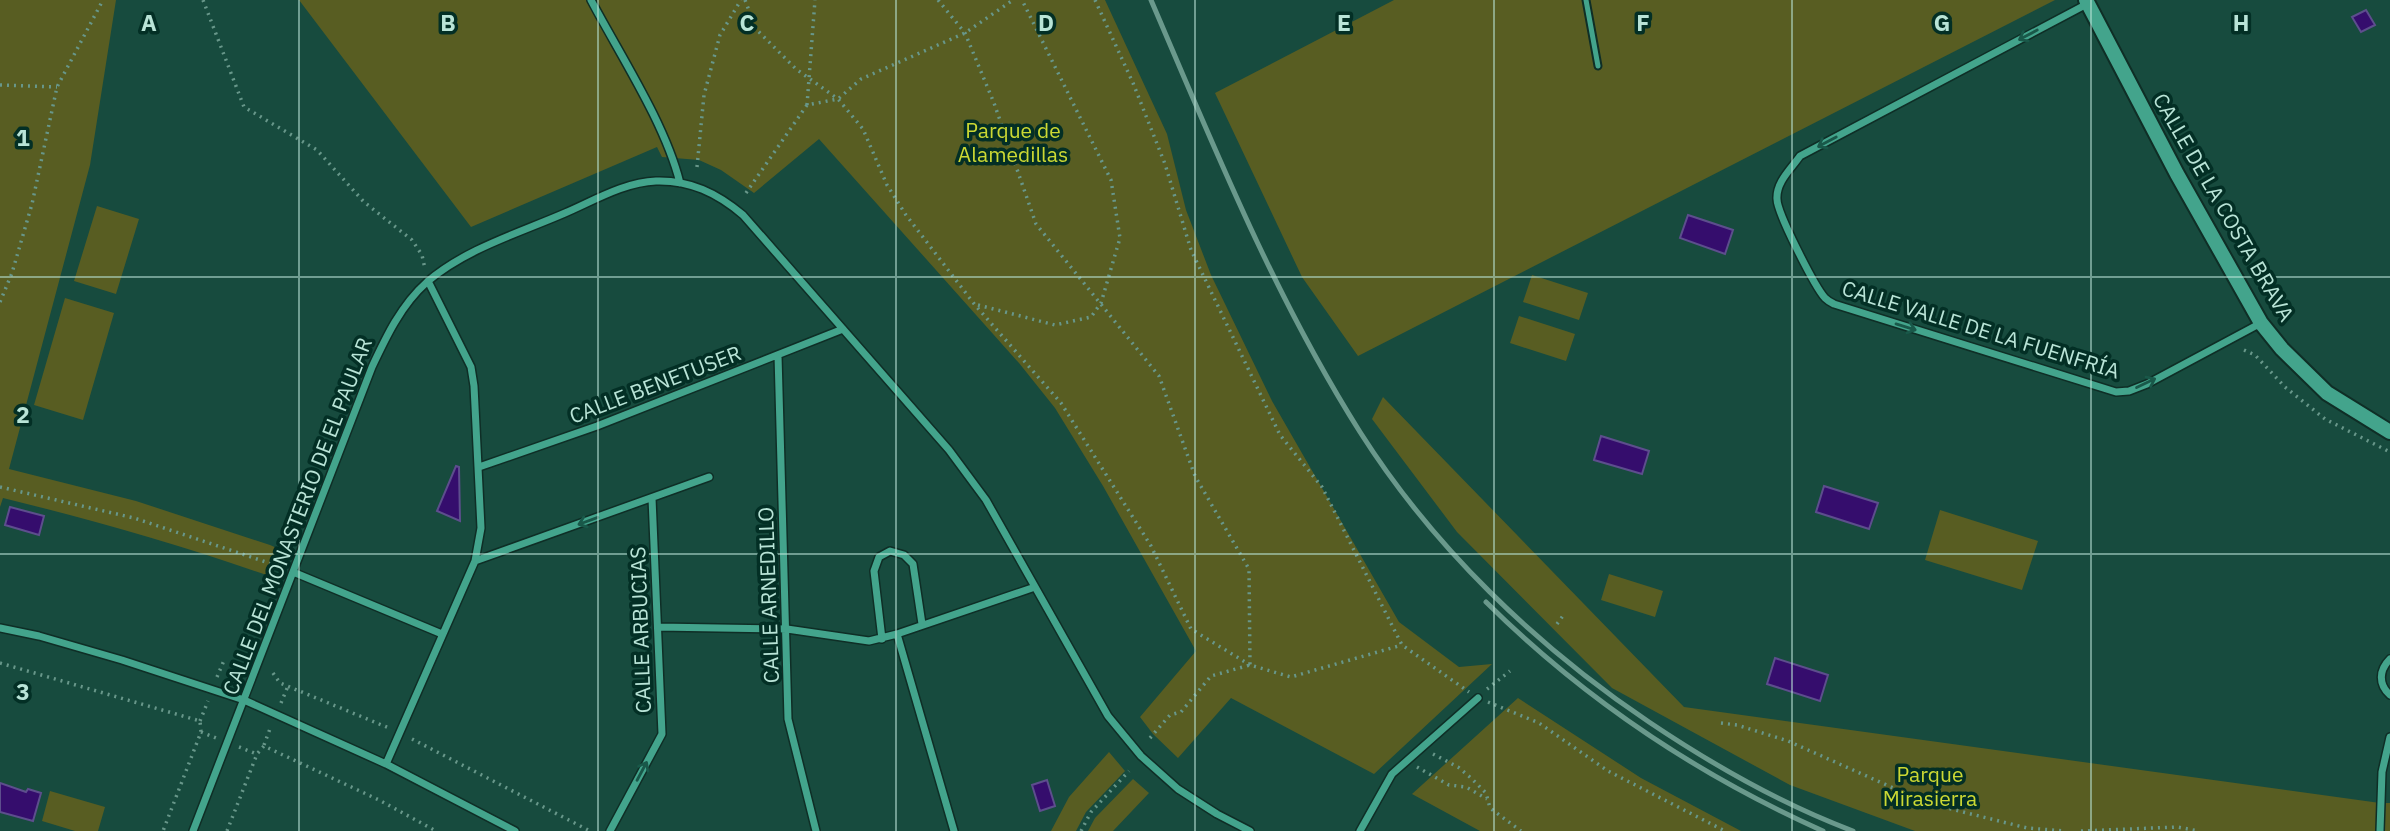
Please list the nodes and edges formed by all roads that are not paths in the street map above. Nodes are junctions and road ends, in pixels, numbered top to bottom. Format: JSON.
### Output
{"nodes":[{"id":1,"x":591,"y":0,"type":"edge"},
{"id":2,"x":1586,"y":0,"type":"edge"},
{"id":3,"x":2087,"y":2,"type":"edge"},
{"id":4,"x":1598,"y":66,"type":"dead end"},
{"id":5,"x":680,"y":183,"type":"junction"},
{"id":6,"x":428,"y":281,"type":"junction"},
{"id":7,"x":2261,"y":323,"type":"junction"},
{"id":8,"x":843,"y":329,"type":"junction"},
{"id":9,"x":778,"y":355,"type":"junction"},
{"id":10,"x":2390,"y":432,"type":"edge"},
{"id":11,"x":478,"y":467,"type":"junction"},
{"id":12,"x":709,"y":477,"type":"dead end"},
{"id":13,"x":652,"y":499,"type":"junction"},
{"id":14,"x":475,"y":561,"type":"junction"},
{"id":15,"x":293,"y":572,"type":"junction"},
{"id":16,"x":1035,"y":587,"type":"junction"},
{"id":17,"x":922,"y":624,"type":"junction"},
{"id":18,"x":0,"y":628,"type":"edge"},
{"id":19,"x":658,"y":628,"type":"junction"},
{"id":20,"x":787,"y":629,"type":"junction"},
{"id":21,"x":442,"y":634,"type":"junction"},
{"id":22,"x":897,"y":634,"type":"junction"},
{"id":23,"x":882,"y":639,"type":"junction"},
{"id":24,"x":2390,"y":659,"type":"edge"},
{"id":25,"x":2390,"y":695,"type":"edge"},
{"id":26,"x":1478,"y":698,"type":"road end"},
{"id":27,"x":244,"y":700,"type":"junction"},
{"id":28,"x":2390,"y":737,"type":"edge"},
{"id":29,"x":386,"y":764,"type":"junction"},
{"id":30,"x":193,"y":831,"type":"edge"},
{"id":31,"x":515,"y":831,"type":"edge"},
{"id":32,"x":610,"y":831,"type":"edge"},
{"id":33,"x":816,"y":831,"type":"edge"},
{"id":34,"x":954,"y":831,"type":"edge"},
{"id":35,"x":1250,"y":831,"type":"edge"},
{"id":36,"x":1360,"y":831,"type":"edge"},
{"id":37,"x":2380,"y":831,"type":"edge"}],
"edges":[{"from":1,"to":5,"type":"street"},
{"from":2,"to":4,"type":"lane"},
{"from":3,"to":7,"type":"street","name":"CALLE DE LA COSTA BRAVA"},
{"from":3,"to":7,"type":"street","name":"CALLE VALLE DE LA FUENFRÍA","one_way":true},
{"from":5,"to":6,"type":"street","name":"CALLE DEL MONASTERIO DE EL PAULAR"},
{"from":5,"to":8,"type":"street","name":"CALLE DEL MONASTERIO DE EL PAULAR"},
{"from":6,"to":11,"type":"street"},
{"from":6,"to":15,"type":"street","name":"CALLE DEL MONASTERIO DE EL PAULAR"},
{"from":7,"to":10,"type":"street","name":"CALLE DE LA COSTA BRAVA"},
{"from":8,"to":9,"type":"street","name":"CALLE BENETUSER"},
{"from":8,"to":16,"type":"street","name":"CALLE DEL MONASTERIO DE EL PAULAR"},
{"from":9,"to":11,"type":"street","name":"CALLE BENETUSER"},
{"from":9,"to":20,"type":"street","name":"CALLE ARNEDILLO"},
{"from":11,"to":14,"type":"street"},
{"from":12,"to":13,"type":"street"},
{"from":13,"to":14,"type":"street","one_way":true},
{"from":13,"to":19,"type":"street","name":"CALLE ARBUCIAS"},
{"from":14,"to":21,"type":"street"},
{"from":15,"to":21,"type":"street"},
{"from":15,"to":27,"type":"street","name":"CALLE DEL MONASTERIO DE EL PAULAR"},
{"from":16,"to":17,"type":"street"},
{"from":16,"to":35,"type":"street","name":"CALLE DEL MONASTERIO DE EL PAULAR"},
{"from":17,"to":22,"type":"street"},
{"from":17,"to":23,"type":"street"},
{"from":18,"to":27,"type":"street"},
{"from":19,"to":20,"type":"street"},
{"from":32,"to":19,"type":"street","name":"CALLE ARBUCIAS","one_way":true},
{"from":20,"to":23,"type":"street"},
{"from":20,"to":33,"type":"street","name":"CALLE ARNEDILLO"},
{"from":21,"to":29,"type":"street"},
{"from":22,"to":23,"type":"street"},
{"from":22,"to":34,"type":"street"},
{"from":24,"to":25,"type":"street"},
{"from":26,"to":36,"type":"street"},
{"from":27,"to":29,"type":"street"},
{"from":27,"to":30,"type":"street","name":"CALLE DEL MONASTERIO DE EL PAULAR"},
{"from":28,"to":37,"type":"street"},
{"from":29,"to":31,"type":"street"}]}
